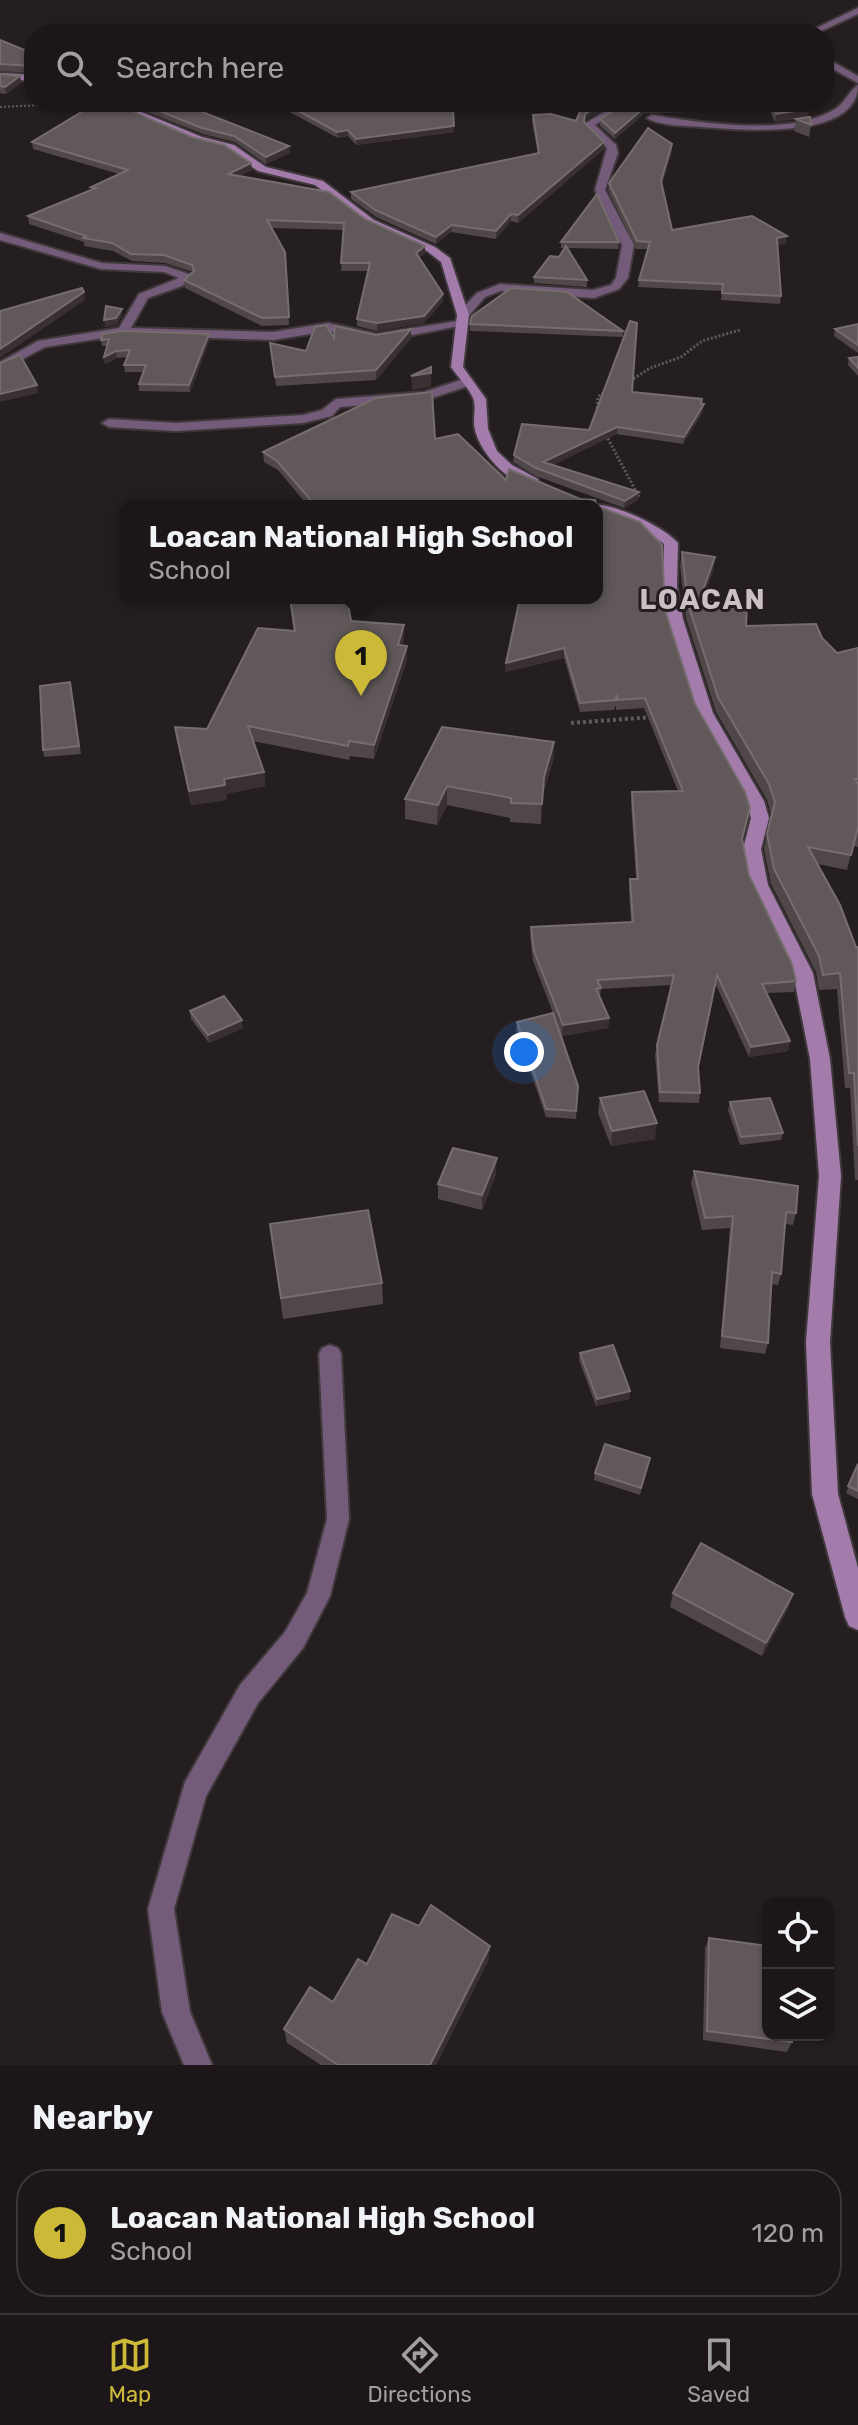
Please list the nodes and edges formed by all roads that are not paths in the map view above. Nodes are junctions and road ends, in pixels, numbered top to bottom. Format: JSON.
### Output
{"nodes":[{"id":1,"x":858,"y":11,"type":"edge"},
{"id":2,"x":830,"y":24,"type":"edge"},
{"id":3,"x":834,"y":66,"type":"edge"},
{"id":4,"x":0,"y":76,"type":"edge"},
{"id":5,"x":24,"y":77,"type":"edge"},
{"id":6,"x":858,"y":80,"type":"edge"},
{"id":7,"x":858,"y":88,"type":"edge"},
{"id":8,"x":133,"y":112,"type":"edge"},
{"id":9,"x":608,"y":112,"type":"joint"},
{"id":10,"x":0,"y":236,"type":"edge"},
{"id":11,"x":463,"y":319,"type":"junction"},
{"id":12,"x":123,"y":331,"type":"junction"},
{"id":13,"x":0,"y":367,"type":"edge"},
{"id":14,"x":467,"y":382,"type":"junction"},
{"id":15,"x":109,"y":423,"type":"dead end"},
{"id":16,"x":545,"y":487,"type":"edge"},
{"id":17,"x":603,"y":510,"type":"edge"},
{"id":18,"x":330,"y":1354,"type":"dead end"},
{"id":19,"x":858,"y":1617,"type":"edge"},
{"id":20,"x":198,"y":2065,"type":"edge"}],
"edges":[{"from":1,"to":2,"type":"street"},
{"from":3,"to":6,"type":"street"},
{"from":4,"to":5,"type":"street"},
{"from":7,"to":9,"type":"street"},
{"from":8,"to":11,"type":"street"},
{"from":9,"to":11,"type":"street"},
{"from":10,"to":12,"type":"street"},
{"from":11,"to":12,"type":"street"},
{"from":11,"to":14,"type":"street"},
{"from":12,"to":13,"type":"street"},
{"from":14,"to":15,"type":"street"},
{"from":14,"to":16,"type":"street"},
{"from":17,"to":19,"type":"street"},
{"from":18,"to":20,"type":"lane"}]}
